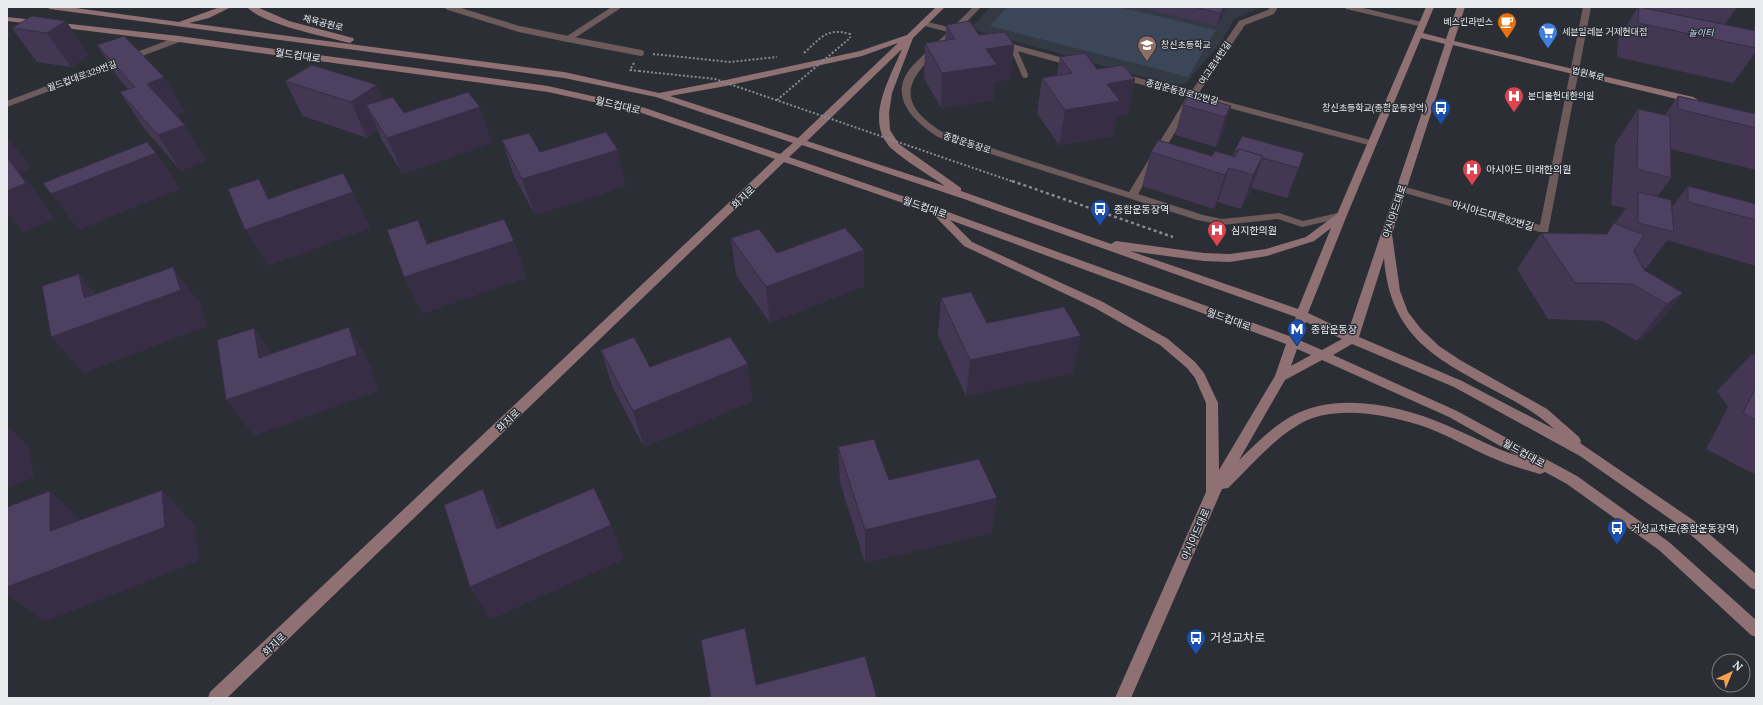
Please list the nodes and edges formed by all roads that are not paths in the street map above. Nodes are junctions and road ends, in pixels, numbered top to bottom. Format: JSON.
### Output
{"nodes":[{"id":1,"x":50,"y":7,"type":"edge"},
{"id":2,"x":227,"y":7,"type":"edge"},
{"id":3,"x":251,"y":7,"type":"edge"},
{"id":4,"x":448,"y":7,"type":"edge"},
{"id":5,"x":617,"y":7,"type":"edge"},
{"id":6,"x":941,"y":7,"type":"edge"},
{"id":7,"x":977,"y":7,"type":"edge"},
{"id":8,"x":1274,"y":7,"type":"edge"},
{"id":9,"x":1349,"y":7,"type":"edge"},
{"id":10,"x":1430,"y":7,"type":"edge"},
{"id":11,"x":1461,"y":7,"type":"edge"},
{"id":12,"x":1587,"y":7,"type":"edge"},
{"id":13,"x":7,"y":19,"type":"edge"},
{"id":14,"x":177,"y":23,"type":"junction"},
{"id":15,"x":924,"y":23,"type":"junction"},
{"id":16,"x":1423,"y":25,"type":"junction"},
{"id":17,"x":952,"y":31,"type":"junction"},
{"id":18,"x":911,"y":35,"type":"junction"},
{"id":19,"x":968,"y":35,"type":"edge"},
{"id":20,"x":1419,"y":35,"type":"junction"},
{"id":21,"x":568,"y":39,"type":"junction"},
{"id":22,"x":179,"y":40,"type":"junction"},
{"id":23,"x":991,"y":41,"type":"edge"},
{"id":24,"x":1449,"y":42,"type":"junction"},
{"id":25,"x":1014,"y":47,"type":"junction"},
{"id":26,"x":394,"y":52,"type":"junction"},
{"id":27,"x":641,"y":53,"type":"road end"},
{"id":28,"x":1081,"y":65,"type":"edge"},
{"id":29,"x":1575,"y":71,"type":"junction"},
{"id":30,"x":1111,"y":73,"type":"edge"},
{"id":31,"x":1025,"y":75,"type":"dead end"},
{"id":32,"x":658,"y":95,"type":"junction"},
{"id":33,"x":1193,"y":95,"type":"junction"},
{"id":34,"x":1704,"y":102,"type":"edge"},
{"id":35,"x":7,"y":104,"type":"edge"},
{"id":36,"x":800,"y":142,"type":"junction"},
{"id":37,"x":1371,"y":143,"type":"junction"},
{"id":38,"x":783,"y":158,"type":"junction"},
{"id":39,"x":1402,"y":189,"type":"junction"},
{"id":40,"x":1132,"y":196,"type":"junction"},
{"id":41,"x":968,"y":197,"type":"junction"},
{"id":42,"x":933,"y":210,"type":"junction"},
{"id":43,"x":1342,"y":215,"type":"junction"},
{"id":44,"x":1388,"y":231,"type":"junction"},
{"id":45,"x":1090,"y":241,"type":"junction"},
{"id":46,"x":1302,"y":315,"type":"junction"},
{"id":47,"x":1352,"y":339,"type":"junction"},
{"id":48,"x":1293,"y":342,"type":"junction"},
{"id":49,"x":1321,"y":355,"type":"junction"},
{"id":50,"x":1281,"y":377,"type":"junction"},
{"id":51,"x":1585,"y":452,"type":"junction"},
{"id":52,"x":1572,"y":480,"type":"junction"},
{"id":53,"x":1213,"y":493,"type":"junction"},
{"id":54,"x":1756,"y":583,"type":"edge"},
{"id":55,"x":1756,"y":630,"type":"edge"},
{"id":56,"x":216,"y":698,"type":"edge"},
{"id":57,"x":1123,"y":698,"type":"edge"}],
"edges":[{"from":1,"to":14,"type":"main road","name":"월드컵대로"},
{"from":2,"to":14,"type":"main road"},
{"from":3,"to":26,"type":"main road","name":"체육공원로"},
{"from":4,"to":21,"type":"lane"},
{"from":5,"to":21,"type":"lane"},
{"from":6,"to":15,"type":"main road"},
{"from":7,"to":17,"type":"street","name":"종합운동장로"},
{"from":8,"to":33,"type":"street","name":"여고로14번길"},
{"from":9,"to":16,"type":"street"},
{"from":10,"to":16,"type":"main road","name":"아시아드대로"},
{"from":11,"to":24,"type":"main road","name":"아시아드대로"},
{"from":12,"to":29,"type":"street"},
{"from":13,"to":22,"type":"main road","name":"월드컵대로"},
{"from":14,"to":26,"type":"main road","name":"월드컵대로"},
{"from":15,"to":17,"type":"street"},
{"from":15,"to":18,"type":"main road"},
{"from":16,"to":20,"type":"main road","name":"아시아드대로"},
{"from":17,"to":19,"type":"street"},
{"from":17,"to":40,"type":"street","name":"종합운동장로"},
{"from":18,"to":32,"type":"main road"},
{"from":18,"to":36,"type":"main road"},
{"from":18,"to":41,"type":"main road"},
{"from":20,"to":24,"type":"main road","name":"법원북로"},
{"from":20,"to":37,"type":"main road","name":"아시아드대로"},
{"from":21,"to":27,"type":"lane"},
{"from":22,"to":35,"type":"street","name":"월드컵대로329번길"},
{"from":22,"to":38,"type":"main road","name":"월드컵대로"},
{"from":23,"to":25,"type":"street"},
{"from":24,"to":29,"type":"main road","name":"법원북로"},
{"from":24,"to":39,"type":"main road","name":"아시아드대로"},
{"from":25,"to":28,"type":"street"},
{"from":25,"to":31,"type":"lane"},
{"from":26,"to":32,"type":"main road","name":"월드컵대로"},
{"from":29,"to":34,"type":"main road","name":"법원북로"},
{"from":29,"to":39,"type":"street","name":"아시아드대로82번길"},
{"from":30,"to":33,"type":"street","name":"종합운동장로12번길"},
{"from":32,"to":36,"type":"main road","name":"월드컵대로"},
{"from":33,"to":37,"type":"street","name":"종합운동장로12번길"},
{"from":33,"to":40,"type":"street","name":"여고로14번길"},
{"from":36,"to":38,"type":"main road","name":"화지로"},
{"from":36,"to":41,"type":"main road","name":"월드컵대로"},
{"from":37,"to":43,"type":"main road","name":"아시아드대로"},
{"from":38,"to":42,"type":"main road","name":"월드컵대로"},
{"from":38,"to":56,"type":"main road","name":"화지로"},
{"from":39,"to":44,"type":"main road","name":"아시아드대로"},
{"from":40,"to":43,"type":"street","name":"종합운동장로"},
{"from":41,"to":45,"type":"main road","name":"월드컵대로"},
{"from":42,"to":48,"type":"main road","name":"월드컵대로"},
{"from":42,"to":53,"type":"main road"},
{"from":43,"to":45,"type":"main road"},
{"from":43,"to":46,"type":"main road","name":"아시아드대로"},
{"from":44,"to":47,"type":"main road","name":"아시아드대로"},
{"from":44,"to":51,"type":"main road"},
{"from":45,"to":46,"type":"main road","name":"월드컵대로"},
{"from":46,"to":47,"type":"main road","name":"월드컵대로"},
{"from":46,"to":48,"type":"main road","name":"아시아드대로"},
{"from":47,"to":49,"type":"main road"},
{"from":47,"to":51,"type":"main road","name":"월드컵대로"},
{"from":48,"to":49,"type":"main road","name":"월드컵대로"},
{"from":48,"to":50,"type":"main road","name":"아시아드대로"},
{"from":49,"to":50,"type":"main road"},
{"from":49,"to":52,"type":"main road","name":"월드컵대로"},
{"from":50,"to":53,"type":"main road","name":"아시아드대로"},
{"from":51,"to":54,"type":"main road","name":"월드컵대로"},
{"from":52,"to":53,"type":"main road"},
{"from":52,"to":55,"type":"main road","name":"월드컵대로"},
{"from":53,"to":57,"type":"main road","name":"아시아드대로"}]}
